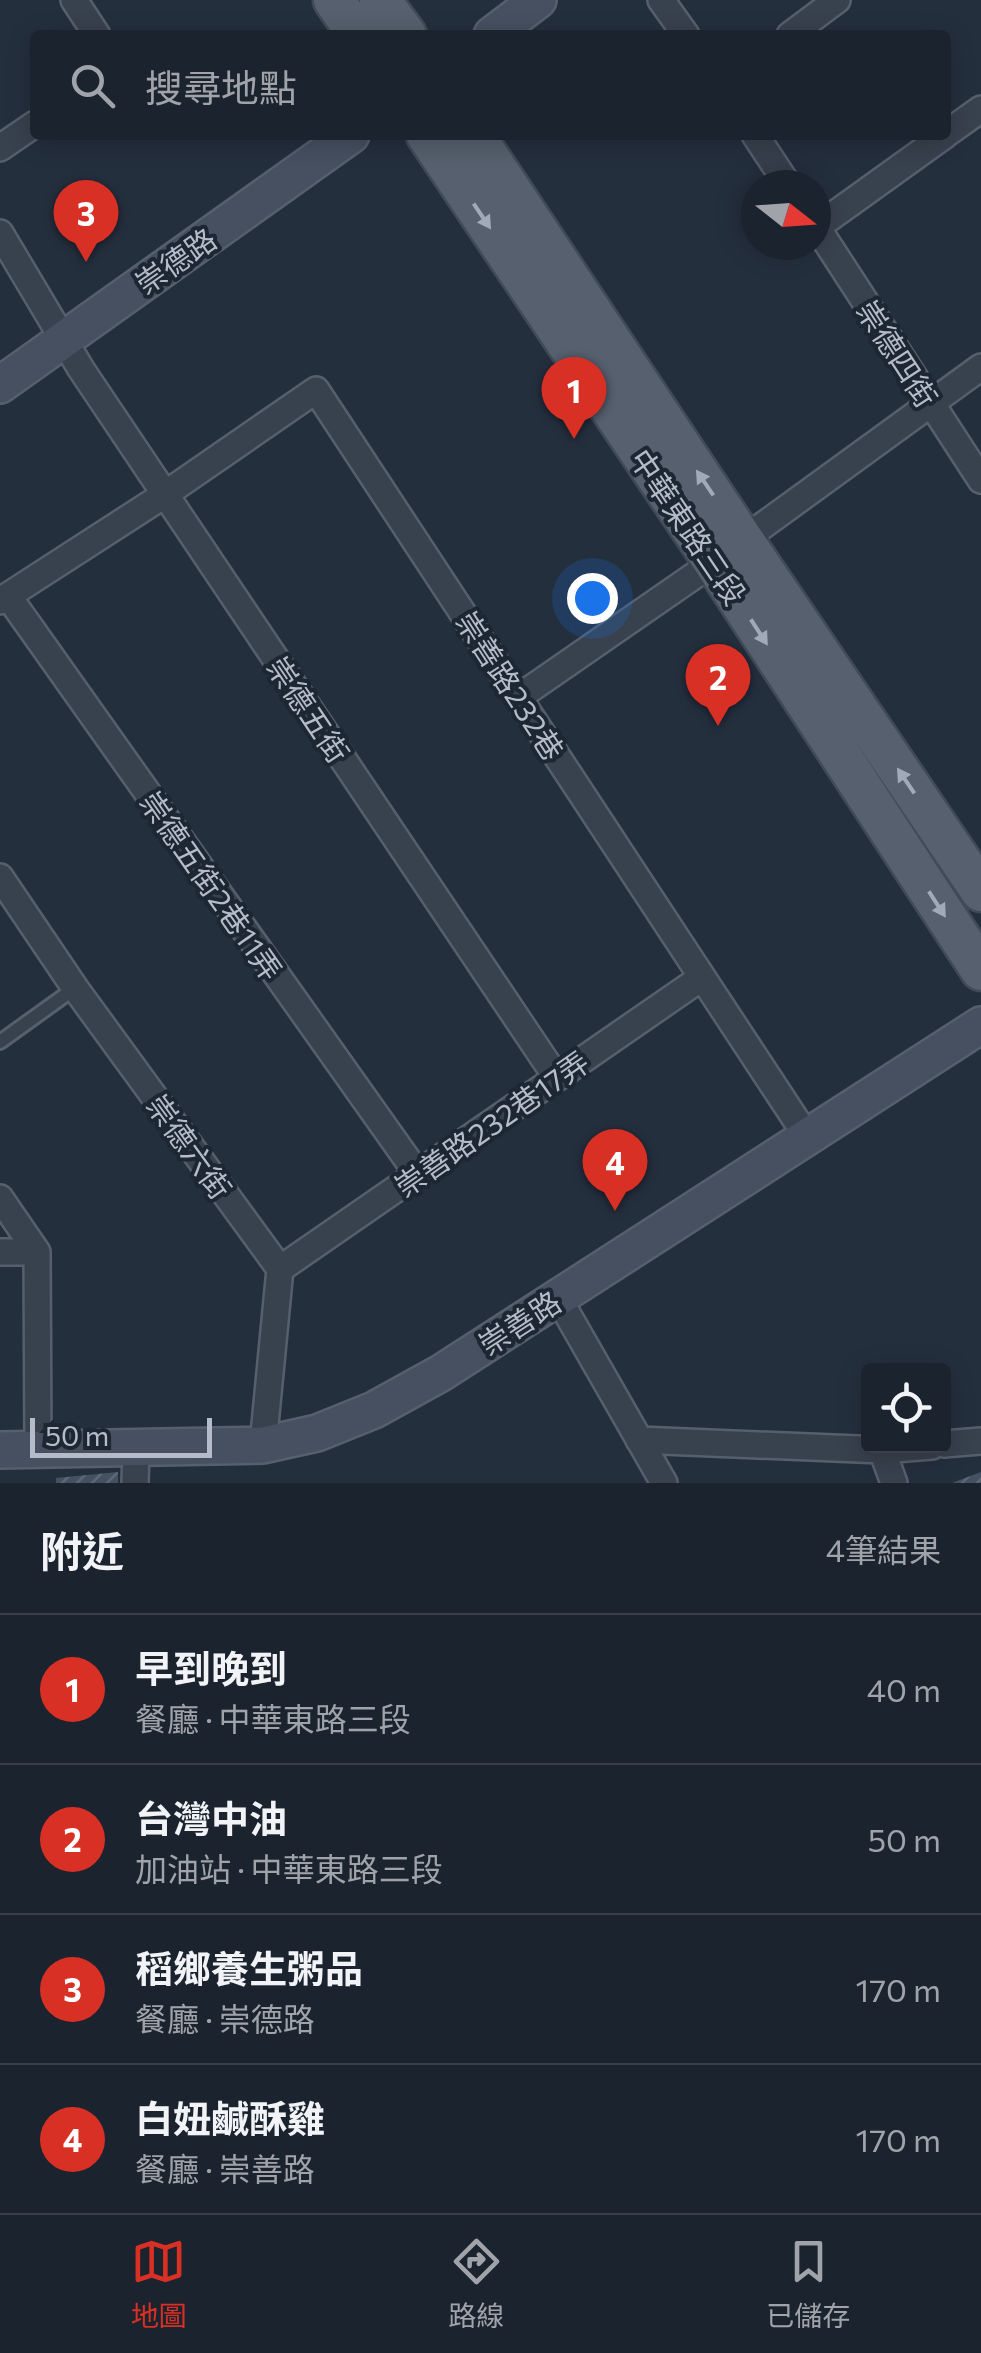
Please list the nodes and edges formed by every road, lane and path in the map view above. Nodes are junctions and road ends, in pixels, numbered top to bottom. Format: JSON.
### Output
{"nodes":[{"id":1,"x":74,"y":0,"type":"edge"},
{"id":2,"x":334,"y":0,"type":"edge"},
{"id":3,"x":380,"y":0,"type":"edge"},
{"id":4,"x":538,"y":0,"type":"edge"},
{"id":5,"x":661,"y":0,"type":"edge"},
{"id":6,"x":838,"y":0,"type":"edge"},
{"id":7,"x":94,"y":30,"type":"edge"},
{"id":8,"x":355,"y":30,"type":"edge"},
{"id":9,"x":402,"y":30,"type":"edge"},
{"id":10,"x":499,"y":30,"type":"edge"},
{"id":11,"x":682,"y":30,"type":"edge"},
{"id":12,"x":797,"y":30,"type":"edge"},
{"id":13,"x":981,"y":109,"type":"edge"},
{"id":14,"x":30,"y":127,"type":"edge"},
{"id":15,"x":951,"y":130,"type":"edge"},
{"id":16,"x":344,"y":140,"type":"edge"},
{"id":17,"x":431,"y":140,"type":"edge"},
{"id":18,"x":477,"y":140,"type":"edge"},
{"id":19,"x":757,"y":140,"type":"edge"},
{"id":20,"x":937,"y":140,"type":"edge"},
{"id":21,"x":0,"y":148,"type":"edge"},
{"id":22,"x":778,"y":170,"type":"edge"},
{"id":23,"x":831,"y":215,"type":"edge"},
{"id":24,"x":0,"y":234,"type":"edge"},
{"id":25,"x":831,"y":250,"type":"edge"},
{"id":26,"x":62,"y":340,"type":"junction"},
{"id":27,"x":981,"y":367,"type":"edge"},
{"id":28,"x":0,"y":385,"type":"edge"},
{"id":29,"x":930,"y":405,"type":"junction"},
{"id":30,"x":981,"y":480,"type":"edge"},
{"id":31,"x":164,"y":495,"type":"junction"},
{"id":32,"x":728,"y":551,"type":"junction"},
{"id":33,"x":4,"y":599,"type":"edge"},
{"id":34,"x":519,"y":697,"type":"junction"},
{"id":35,"x":0,"y":877,"type":"edge"},
{"id":36,"x":981,"y":891,"type":"edge"},
{"id":37,"x":981,"y":970,"type":"edge"},
{"id":38,"x":701,"y":978,"type":"junction"},
{"id":39,"x":75,"y":988,"type":"junction"},
{"id":40,"x":981,"y":1025,"type":"edge"},
{"id":41,"x":0,"y":1042,"type":"edge"},
{"id":42,"x":556,"y":1078,"type":"junction"},
{"id":43,"x":806,"y":1135,"type":"junction"},
{"id":44,"x":417,"y":1174,"type":"junction"},
{"id":45,"x":0,"y":1198,"type":"edge"},
{"id":46,"x":0,"y":1252,"type":"edge"},
{"id":47,"x":37,"y":1252,"type":"junction"},
{"id":48,"x":280,"y":1269,"type":"junction"},
{"id":49,"x":557,"y":1296,"type":"junction"},
{"id":50,"x":639,"y":1440,"type":"junction"},
{"id":51,"x":981,"y":1441,"type":"edge"},
{"id":52,"x":951,"y":1443,"type":"edge"},
{"id":53,"x":263,"y":1445,"type":"junction"},
{"id":54,"x":861,"y":1449,"type":"edge"},
{"id":55,"x":0,"y":1450,"type":"edge"},
{"id":56,"x":38,"y":1450,"type":"junction"},
{"id":57,"x":883,"y":1453,"type":"edge"},
{"id":58,"x":135,"y":1466,"type":"edge"},
{"id":59,"x":664,"y":1483,"type":"edge"},
{"id":60,"x":894,"y":1483,"type":"edge"}],
"edges":[{"from":1,"to":7,"type":"street"},
{"from":2,"to":8,"type":"main road"},
{"from":3,"to":9,"type":"main road"},
{"from":4,"to":10,"type":"street"},
{"from":5,"to":11,"type":"street"},
{"from":6,"to":12,"type":"street"},
{"from":13,"to":15,"type":"street"},
{"from":14,"to":21,"type":"street"},
{"from":16,"to":26,"type":"street","name":"崇德路"},
{"from":17,"to":32,"type":"main road","name":"中華東路三段","one_way":true},
{"from":32,"to":18,"type":"main road","name":"中華東路三段","one_way":true},
{"from":19,"to":22,"type":"street"},
{"from":20,"to":23,"type":"street"},
{"from":24,"to":26,"type":"street","name":"崇德五街"},
{"from":25,"to":29,"type":"street","name":"崇德四街"},
{"from":26,"to":28,"type":"street","name":"崇德路"},
{"from":26,"to":31,"type":"street","name":"崇德五街"},
{"from":27,"to":29,"type":"street"},
{"from":29,"to":30,"type":"street","name":"崇德四街"},
{"from":29,"to":32,"type":"street"},
{"from":31,"to":33,"type":"street"},
{"from":31,"to":34,"type":"street","name":"崇善路232巷"},
{"from":31,"to":42,"type":"street","name":"崇德五街"},
{"from":32,"to":34,"type":"street"},
{"from":36,"to":32,"type":"main road","name":"中華東路三段","one_way":true},
{"from":32,"to":37,"type":"main road","name":"中華東路三段","one_way":true},
{"from":33,"to":44,"type":"street","name":"崇德五街2巷11弄"},
{"from":34,"to":38,"type":"street","name":"崇善路232巷"},
{"from":35,"to":39,"type":"street","name":"崇德六街"},
{"from":38,"to":42,"type":"street","name":"崇善路232巷17弄"},
{"from":38,"to":43,"type":"street","name":"崇善路232巷"},
{"from":39,"to":41,"type":"lane"},
{"from":39,"to":48,"type":"street","name":"崇德六街"},
{"from":40,"to":43,"type":"street","name":"崇善路"},
{"from":42,"to":44,"type":"street","name":"崇善路232巷17弄"},
{"from":43,"to":49,"type":"street","name":"崇善路"},
{"from":44,"to":48,"type":"street","name":"崇善路232巷17弄"},
{"from":45,"to":47,"type":"street"},
{"from":46,"to":47,"type":"street"},
{"from":47,"to":56,"type":"street"},
{"from":48,"to":53,"type":"street"},
{"from":49,"to":50,"type":"street"},
{"from":49,"to":53,"type":"street","name":"崇善路"},
{"from":50,"to":54,"type":"street"},
{"from":50,"to":59,"type":"street"},
{"from":51,"to":52,"type":"street"},
{"from":53,"to":58,"type":"street","name":"崇善路"},
{"from":55,"to":56,"type":"street","name":"崇善路"},
{"from":56,"to":58,"type":"street","name":"崇善路"},
{"from":57,"to":60,"type":"street"}]}
